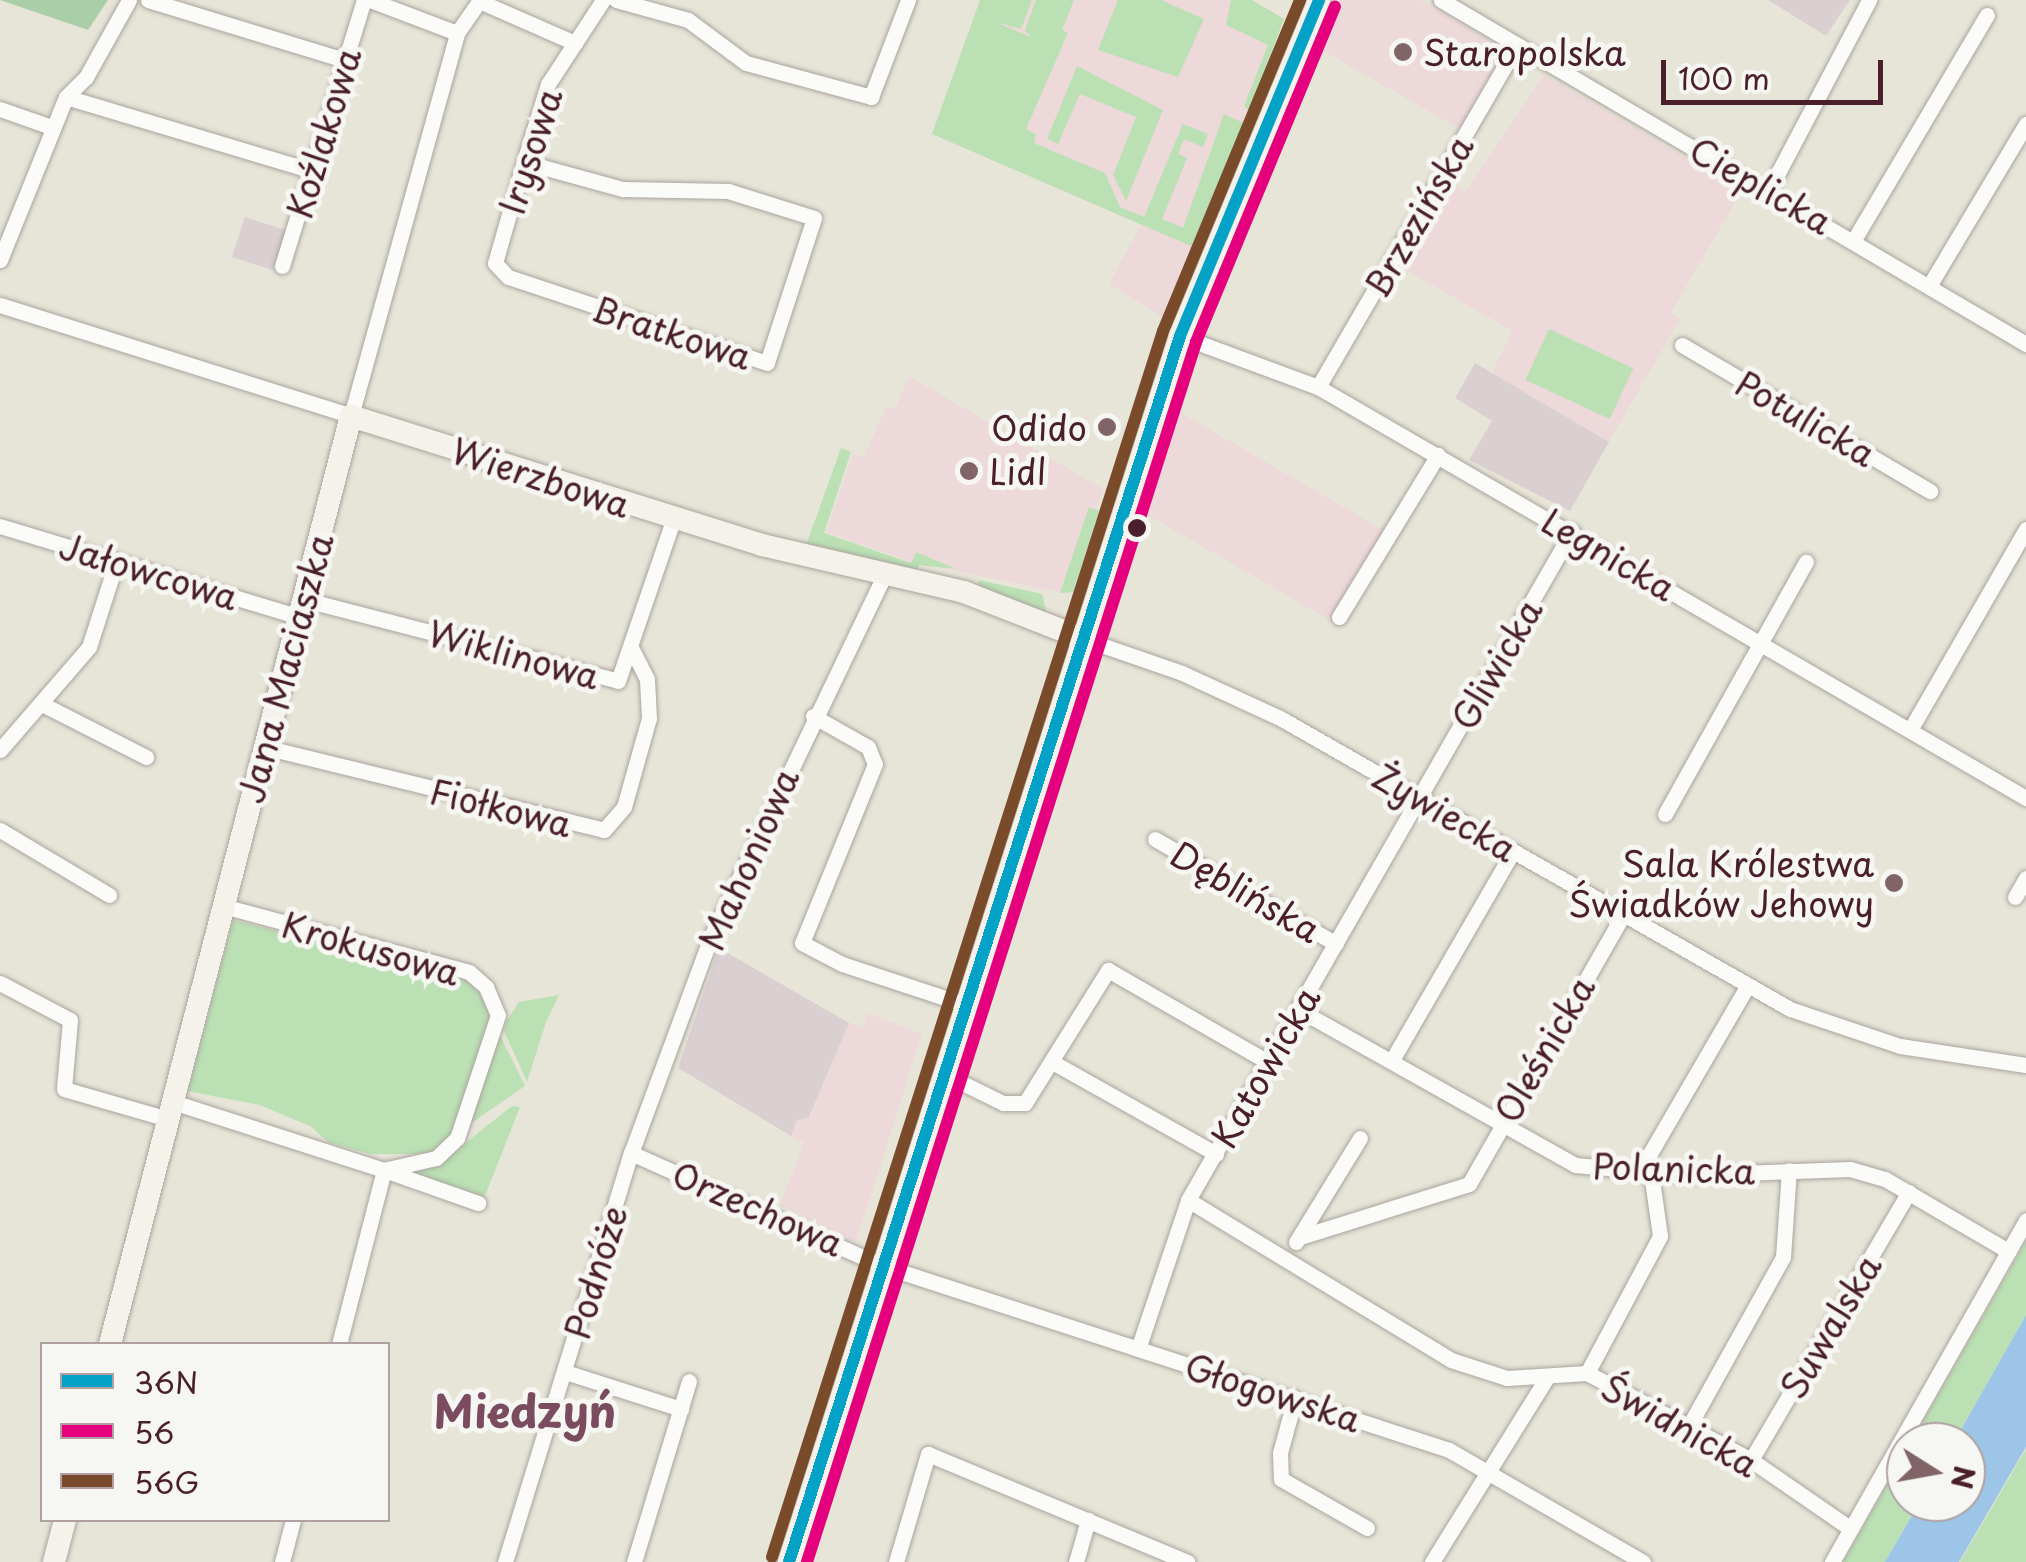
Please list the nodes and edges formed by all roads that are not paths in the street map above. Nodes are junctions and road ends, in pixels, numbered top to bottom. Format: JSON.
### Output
{"nodes":[{"id":1,"x":129,"y":0,"type":"edge"},
{"id":2,"x":148,"y":0,"type":"edge"},
{"id":3,"x":367,"y":0,"type":"edge"},
{"id":4,"x":603,"y":0,"type":"edge"},
{"id":5,"x":616,"y":0,"type":"edge"},
{"id":6,"x":908,"y":0,"type":"edge"},
{"id":7,"x":1319,"y":0,"type":"edge"},
{"id":8,"x":1441,"y":0,"type":"edge"},
{"id":9,"x":1869,"y":0,"type":"edge"},
{"id":10,"x":480,"y":1,"type":"edge"},
{"id":11,"x":1987,"y":14,"type":"dead end"},
{"id":12,"x":457,"y":33,"type":"junction"},
{"id":13,"x":574,"y":43,"type":"junction"},
{"id":14,"x":1518,"y":45,"type":"junction"},
{"id":15,"x":344,"y":60,"type":"junction"},
{"id":16,"x":66,"y":97,"type":"junction"},
{"id":17,"x":0,"y":109,"type":"edge"},
{"id":18,"x":2026,"y":124,"type":"edge"},
{"id":19,"x":51,"y":127,"type":"junction"},
{"id":20,"x":524,"y":162,"type":"junction"},
{"id":21,"x":312,"y":172,"type":"junction"},
{"id":22,"x":1769,"y":190,"type":"junction"},
{"id":23,"x":1856,"y":238,"type":"junction"},
{"id":24,"x":0,"y":260,"type":"edge"},
{"id":25,"x":495,"y":263,"type":"joint"},
{"id":26,"x":282,"y":266,"type":"dead end"},
{"id":27,"x":1930,"y":286,"type":"junction"},
{"id":28,"x":0,"y":305,"type":"edge"},
{"id":29,"x":1180,"y":336,"type":"junction"},
{"id":30,"x":2026,"y":344,"type":"edge"},
{"id":31,"x":1682,"y":345,"type":"dead end"},
{"id":32,"x":1318,"y":387,"type":"junction"},
{"id":33,"x":351,"y":416,"type":"junction"},
{"id":34,"x":1438,"y":455,"type":"junction"},
{"id":35,"x":1930,"y":491,"type":"dead end"},
{"id":36,"x":674,"y":520,"type":"junction"},
{"id":37,"x":0,"y":526,"type":"edge"},
{"id":38,"x":2026,"y":528,"type":"edge"},
{"id":39,"x":1572,"y":531,"type":"junction"},
{"id":40,"x":118,"y":560,"type":"junction"},
{"id":41,"x":1806,"y":562,"type":"dead end"},
{"id":42,"x":885,"y":574,"type":"junction"},
{"id":43,"x":300,"y":608,"type":"junction"},
{"id":44,"x":1339,"y":617,"type":"dead end"},
{"id":45,"x":1084,"y":639,"type":"junction"},
{"id":46,"x":1759,"y":642,"type":"junction"},
{"id":47,"x":630,"y":647,"type":"junction"},
{"id":48,"x":618,"y":681,"type":"junction"},
{"id":49,"x":648,"y":692,"type":"junction"},
{"id":50,"x":42,"y":704,"type":"junction"},
{"id":51,"x":813,"y":716,"type":"junction"},
{"id":52,"x":1910,"y":730,"type":"junction"},
{"id":53,"x":1,"y":746,"type":"edge"},
{"id":54,"x":264,"y":747,"type":"junction"},
{"id":55,"x":146,"y":757,"type":"dead end"},
{"id":56,"x":1419,"y":797,"type":"junction"},
{"id":57,"x":2026,"y":798,"type":"edge"},
{"id":58,"x":1664,"y":814,"type":"dead end"},
{"id":59,"x":0,"y":830,"type":"edge"},
{"id":60,"x":1156,"y":839,"type":"dead end"},
{"id":61,"x":1512,"y":851,"type":"junction"},
{"id":62,"x":2026,"y":878,"type":"edge"},
{"id":63,"x":109,"y":895,"type":"dead end"},
{"id":64,"x":2016,"y":898,"type":"dead end"},
{"id":65,"x":223,"y":906,"type":"junction"},
{"id":66,"x":1622,"y":915,"type":"junction"},
{"id":67,"x":1336,"y":944,"type":"junction"},
{"id":68,"x":0,"y":983,"type":"edge"},
{"id":69,"x":1747,"y":987,"type":"junction"},
{"id":70,"x":966,"y":1005,"type":"junction"},
{"id":71,"x":1299,"y":1010,"type":"junction"},
{"id":72,"x":1392,"y":1060,"type":"junction"},
{"id":73,"x":1268,"y":1062,"type":"junction"},
{"id":74,"x":1054,"y":1063,"type":"junction"},
{"id":75,"x":2026,"y":1065,"type":"edge"},
{"id":76,"x":944,"y":1074,"type":"junction"},
{"id":77,"x":170,"y":1110,"type":"junction"},
{"id":78,"x":1500,"y":1122,"type":"junction"},
{"id":79,"x":1360,"y":1138,"type":"dead end"},
{"id":80,"x":631,"y":1153,"type":"junction"},
{"id":81,"x":1216,"y":1154,"type":"junction"},
{"id":82,"x":384,"y":1170,"type":"junction"},
{"id":83,"x":1789,"y":1170,"type":"junction"},
{"id":84,"x":1644,"y":1174,"type":"junction"},
{"id":85,"x":1684,"y":1175,"type":"junction"},
{"id":86,"x":1909,"y":1192,"type":"junction"},
{"id":87,"x":1188,"y":1200,"type":"junction"},
{"id":88,"x":1660,"y":1202,"type":"junction"},
{"id":89,"x":478,"y":1203,"type":"dead end"},
{"id":90,"x":2026,"y":1220,"type":"edge"},
{"id":91,"x":1300,"y":1237,"type":"junction"},
{"id":92,"x":2008,"y":1251,"type":"junction"},
{"id":93,"x":1286,"y":1257,"type":"junction"},
{"id":94,"x":884,"y":1266,"type":"junction"},
{"id":95,"x":111,"y":1342,"type":"edge"},
{"id":96,"x":339,"y":1342,"type":"edge"},
{"id":97,"x":1138,"y":1349,"type":"junction"},
{"id":98,"x":565,"y":1372,"type":"junction"},
{"id":99,"x":1587,"y":1373,"type":"junction"},
{"id":100,"x":1546,"y":1377,"type":"junction"},
{"id":101,"x":689,"y":1381,"type":"dead end"},
{"id":102,"x":1294,"y":1398,"type":"junction"},
{"id":103,"x":681,"y":1410,"type":"junction"},
{"id":104,"x":1689,"y":1426,"type":"junction"},
{"id":105,"x":1751,"y":1460,"type":"junction"},
{"id":106,"x":1487,"y":1469,"type":"junction"},
{"id":107,"x":1088,"y":1520,"type":"junction"},
{"id":108,"x":64,"y":1522,"type":"edge"},
{"id":109,"x":292,"y":1522,"type":"edge"},
{"id":110,"x":1367,"y":1528,"type":"dead end"},
{"id":111,"x":1851,"y":1529,"type":"junction"},
{"id":112,"x":54,"y":1562,"type":"edge"},
{"id":113,"x":282,"y":1562,"type":"edge"},
{"id":114,"x":505,"y":1562,"type":"edge"},
{"id":115,"x":634,"y":1562,"type":"edge"},
{"id":116,"x":789,"y":1562,"type":"edge"},
{"id":117,"x":896,"y":1562,"type":"edge"},
{"id":118,"x":1076,"y":1562,"type":"edge"},
{"id":119,"x":1187,"y":1562,"type":"edge"},
{"id":120,"x":1432,"y":1562,"type":"edge"},
{"id":121,"x":1642,"y":1562,"type":"edge"},
{"id":122,"x":1832,"y":1562,"type":"edge"}],
"edges":[{"from":1,"to":16,"type":"street"},
{"from":2,"to":15,"type":"street"},
{"from":3,"to":12,"type":"street","name":"Koźlakowa"},
{"from":3,"to":15,"type":"street","name":"Koźlakowa"},
{"from":4,"to":13,"type":"street","name":"Irysowa"},
{"from":5,"to":6,"type":"street"},
{"from":7,"to":29,"type":"street"},
{"from":8,"to":14,"type":"street","name":"Cieplicka"},
{"from":9,"to":22,"type":"street"},
{"from":10,"to":12,"type":"street","name":"Jana Maciaszka"},
{"from":10,"to":13,"type":"street","name":"Irysowa"},
{"from":11,"to":23,"type":"street"},
{"from":12,"to":33,"type":"street","name":"Jana Maciaszka"},
{"from":13,"to":20,"type":"street","name":"Irysowa"},
{"from":14,"to":22,"type":"street","name":"Cieplicka"},
{"from":14,"to":32,"type":"street","name":"Brzezińska"},
{"from":15,"to":21,"type":"street","name":"Koźlakowa"},
{"from":16,"to":19,"type":"street"},
{"from":16,"to":21,"type":"street"},
{"from":17,"to":19,"type":"street"},
{"from":18,"to":27,"type":"street"},
{"from":19,"to":24,"type":"street"},
{"from":20,"to":25,"type":"street","name":"Irysowa"},
{"from":20,"to":25,"type":"street","name":"Bratkowa"},
{"from":21,"to":26,"type":"street","name":"Koźlakowa"},
{"from":22,"to":23,"type":"street","name":"Cieplicka"},
{"from":23,"to":27,"type":"street","name":"Cieplicka"},
{"from":27,"to":30,"type":"street","name":"Cieplicka"},
{"from":28,"to":33,"type":"street","name":"Wierzbowa"},
{"from":29,"to":32,"type":"street","name":"Legnicka"},
{"from":29,"to":45,"type":"street"},
{"from":31,"to":35,"type":"street","name":"Potulicka"},
{"from":32,"to":34,"type":"street","name":"Legnicka"},
{"from":33,"to":36,"type":"street","name":"Wierzbowa"},
{"from":33,"to":43,"type":"street","name":"Jana Maciaszka"},
{"from":34,"to":39,"type":"street","name":"Legnicka"},
{"from":34,"to":44,"type":"street"},
{"from":36,"to":42,"type":"street","name":"Wierzbowa"},
{"from":36,"to":47,"type":"street","name":"Wiklinowa"},
{"from":37,"to":40,"type":"street","name":"Jałowcowa"},
{"from":38,"to":52,"type":"street"},
{"from":39,"to":46,"type":"street","name":"Legnicka"},
{"from":39,"to":56,"type":"street","name":"Gliwicka"},
{"from":40,"to":43,"type":"street","name":"Jałowcowa"},
{"from":40,"to":50,"type":"street"},
{"from":41,"to":46,"type":"street"},
{"from":42,"to":45,"type":"street","name":"Wierzbowa"},
{"from":42,"to":51,"type":"street","name":"Mahoniowa"},
{"from":43,"to":48,"type":"street","name":"Wiklinowa"},
{"from":43,"to":54,"type":"street","name":"Jana Maciaszka"},
{"from":45,"to":56,"type":"street","name":"Żywiecka"},
{"from":45,"to":70,"type":"street"},
{"from":46,"to":52,"type":"street","name":"Legnicka"},
{"from":46,"to":58,"type":"street"},
{"from":47,"to":48,"type":"street","name":"Wiklinowa"},
{"from":47,"to":49,"type":"street","name":"Fiołkowa"},
{"from":48,"to":49,"type":"street"},
{"from":49,"to":54,"type":"street","name":"Fiołkowa"},
{"from":50,"to":53,"type":"street"},
{"from":50,"to":55,"type":"street"},
{"from":51,"to":70,"type":"street"},
{"from":51,"to":80,"type":"street","name":"Mahoniowa"},
{"from":52,"to":57,"type":"street","name":"Legnicka"},
{"from":54,"to":65,"type":"street","name":"Jana Maciaszka"},
{"from":56,"to":61,"type":"street","name":"Żywiecka"},
{"from":56,"to":67,"type":"street","name":"Katowicka"},
{"from":59,"to":63,"type":"street"},
{"from":60,"to":67,"type":"street","name":"Dęblińska"},
{"from":61,"to":66,"type":"street","name":"Żywiecka"},
{"from":61,"to":72,"type":"street"},
{"from":62,"to":64,"type":"street"},
{"from":65,"to":77,"type":"street","name":"Jana Maciaszka"},
{"from":65,"to":82,"type":"street","name":"Krokusowa"},
{"from":66,"to":69,"type":"street","name":"Żywiecka"},
{"from":66,"to":78,"type":"street","name":"Oleśnicka"},
{"from":67,"to":71,"type":"street","name":"Katowicka"},
{"from":68,"to":77,"type":"street"},
{"from":69,"to":75,"type":"street","name":"Żywiecka"},
{"from":69,"to":84,"type":"street"},
{"from":70,"to":76,"type":"street"},
{"from":71,"to":72,"type":"street","name":"Polanicka"},
{"from":71,"to":73,"type":"street","name":"Katowicka"},
{"from":72,"to":78,"type":"street","name":"Polanicka"},
{"from":73,"to":74,"type":"street"},
{"from":73,"to":81,"type":"street","name":"Katowicka"},
{"from":74,"to":76,"type":"street"},
{"from":74,"to":81,"type":"street"},
{"from":76,"to":94,"type":"street"},
{"from":77,"to":82,"type":"street"},
{"from":77,"to":95,"type":"street","name":"Jana Maciaszka"},
{"from":78,"to":84,"type":"street","name":"Polanicka"},
{"from":78,"to":91,"type":"street","name":"Oleśnicka"},
{"from":79,"to":91,"type":"street"},
{"from":80,"to":94,"type":"street","name":"Orzechowa"},
{"from":80,"to":98,"type":"street","name":"Podnóże"},
{"from":81,"to":87,"type":"street","name":"Katowicka"},
{"from":82,"to":89,"type":"street"},
{"from":82,"to":96,"type":"street"},
{"from":83,"to":85,"type":"street","name":"Polanicka"},
{"from":83,"to":86,"type":"street","name":"Polanicka"},
{"from":83,"to":104,"type":"street"},
{"from":84,"to":85,"type":"street","name":"Polanicka"},
{"from":84,"to":88,"type":"street"},
{"from":85,"to":88,"type":"street"},
{"from":86,"to":92,"type":"street","name":"Polanicka"},
{"from":86,"to":105,"type":"street","name":"Suwalska"},
{"from":87,"to":93,"type":"street","name":"Świdnicka"},
{"from":87,"to":97,"type":"street","name":"Katowicka"},
{"from":88,"to":99,"type":"street"},
{"from":90,"to":92,"type":"street"},
{"from":91,"to":93,"type":"street"},
{"from":92,"to":111,"type":"street"},
{"from":93,"to":100,"type":"street","name":"Świdnicka"},
{"from":94,"to":97,"type":"street","name":"Głogowska"},
{"from":94,"to":116,"type":"street"},
{"from":97,"to":102,"type":"street","name":"Głogowska"},
{"from":98,"to":103,"type":"street"},
{"from":98,"to":114,"type":"street","name":"Podnóże"},
{"from":99,"to":100,"type":"street","name":"Świdnicka"},
{"from":99,"to":104,"type":"street","name":"Świdnicka"},
{"from":100,"to":106,"type":"street"},
{"from":101,"to":103,"type":"street"},
{"from":102,"to":106,"type":"street","name":"Głogowska"},
{"from":102,"to":110,"type":"street"},
{"from":103,"to":115,"type":"street"},
{"from":104,"to":105,"type":"street","name":"Świdnicka"},
{"from":105,"to":111,"type":"street","name":"Świdnicka"},
{"from":106,"to":120,"type":"street"},
{"from":106,"to":121,"type":"street","name":"Głogowska"},
{"from":107,"to":117,"type":"street"},
{"from":107,"to":118,"type":"street"},
{"from":107,"to":119,"type":"street"},
{"from":108,"to":112,"type":"street"},
{"from":109,"to":113,"type":"street"},
{"from":111,"to":122,"type":"street"}]}
